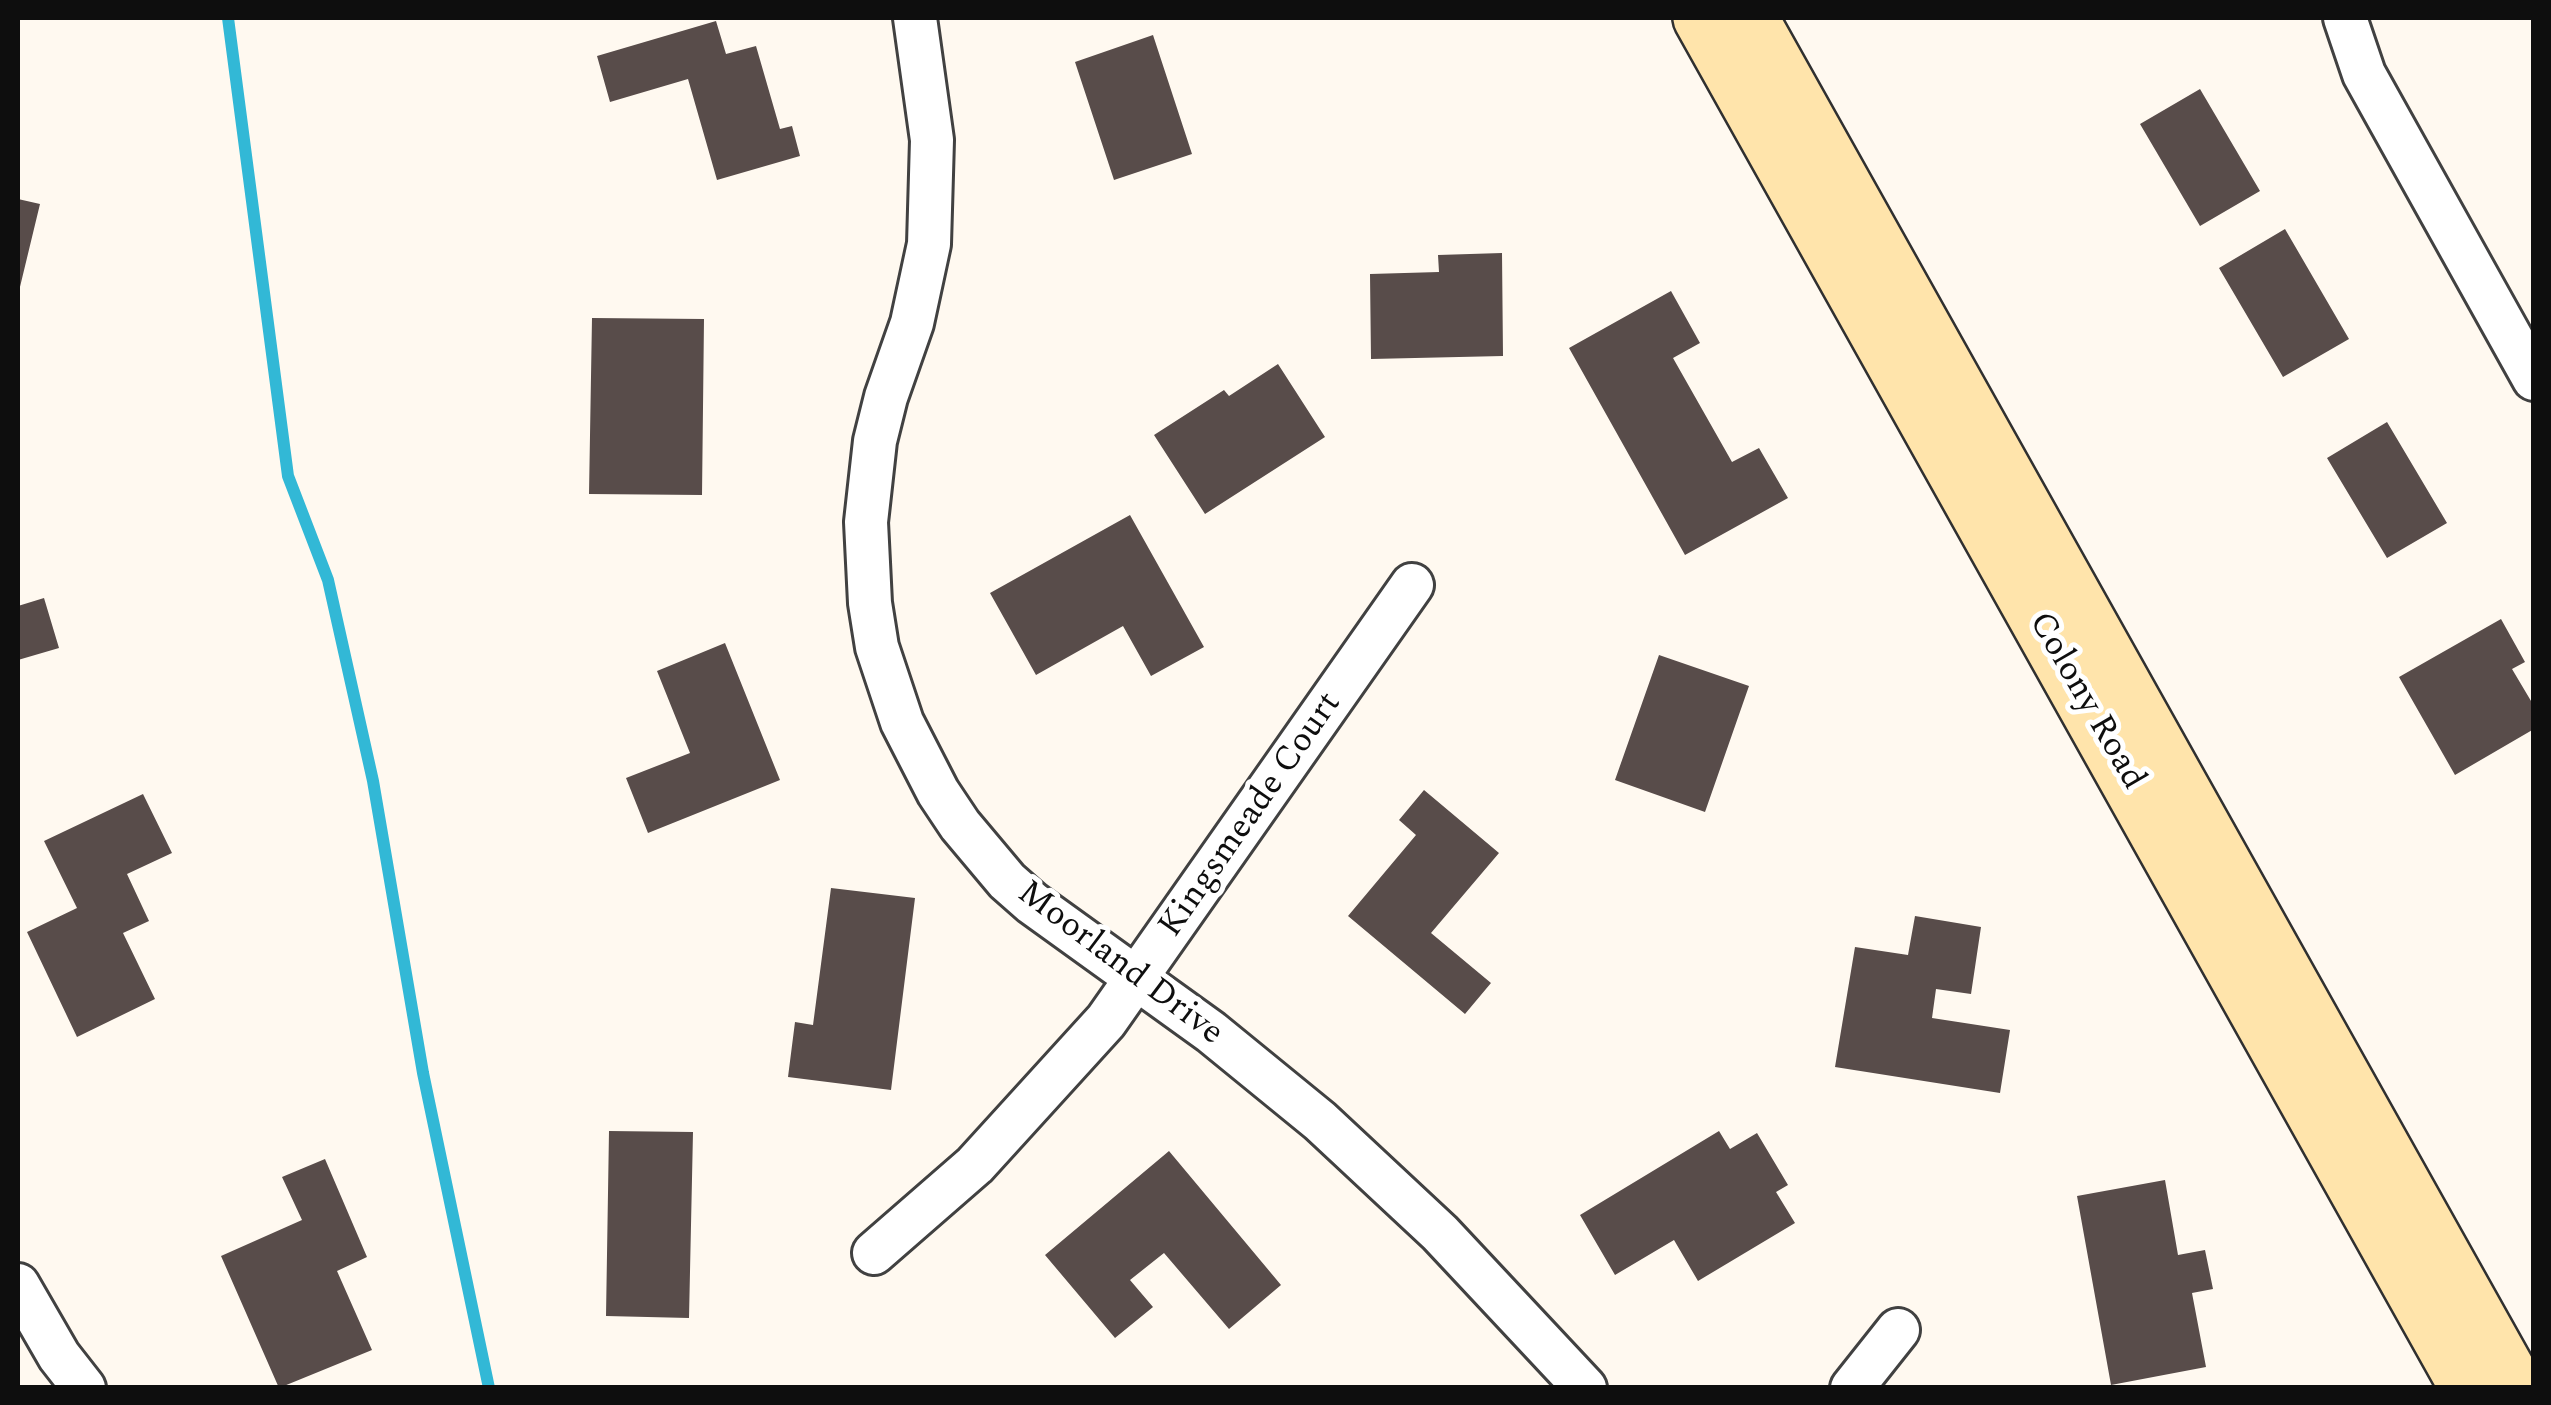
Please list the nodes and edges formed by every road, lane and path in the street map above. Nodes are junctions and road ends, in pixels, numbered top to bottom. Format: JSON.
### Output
{"nodes":[{"id":1,"x":915,"y":18,"type":"edge"},
{"id":2,"x":1701,"y":18,"type":"edge"},
{"id":3,"x":1750,"y":18,"type":"edge"},
{"id":4,"x":2345,"y":18,"type":"edge"},
{"id":5,"x":2534,"y":379,"type":"edge"},
{"id":6,"x":1412,"y":585,"type":"dead end"},
{"id":7,"x":1138,"y":980,"type":"junction"},
{"id":8,"x":874,"y":1253,"type":"dead end"},
{"id":9,"x":18,"y":1285,"type":"edge"},
{"id":10,"x":1898,"y":1330,"type":"dead end"},
{"id":11,"x":84,"y":1388,"type":"edge"},
{"id":12,"x":1585,"y":1388,"type":"edge"},
{"id":13,"x":1852,"y":1388,"type":"edge"},
{"id":14,"x":2468,"y":1388,"type":"edge"},
{"id":15,"x":2516,"y":1388,"type":"edge"}],
"edges":[{"from":1,"to":7,"type":"street","name":"Moorland Drive"},
{"from":2,"to":14,"type":"main road","name":"Colony Road"},
{"from":3,"to":15,"type":"main road","name":"Colony Road"},
{"from":4,"to":5,"type":"street"},
{"from":6,"to":7,"type":"street","name":"Kingsmeade Court"},
{"from":7,"to":8,"type":"street","name":"Kingsmeade Court"},
{"from":7,"to":12,"type":"street","name":"Moorland Drive"},
{"from":9,"to":11,"type":"street"},
{"from":10,"to":13,"type":"street"}]}
